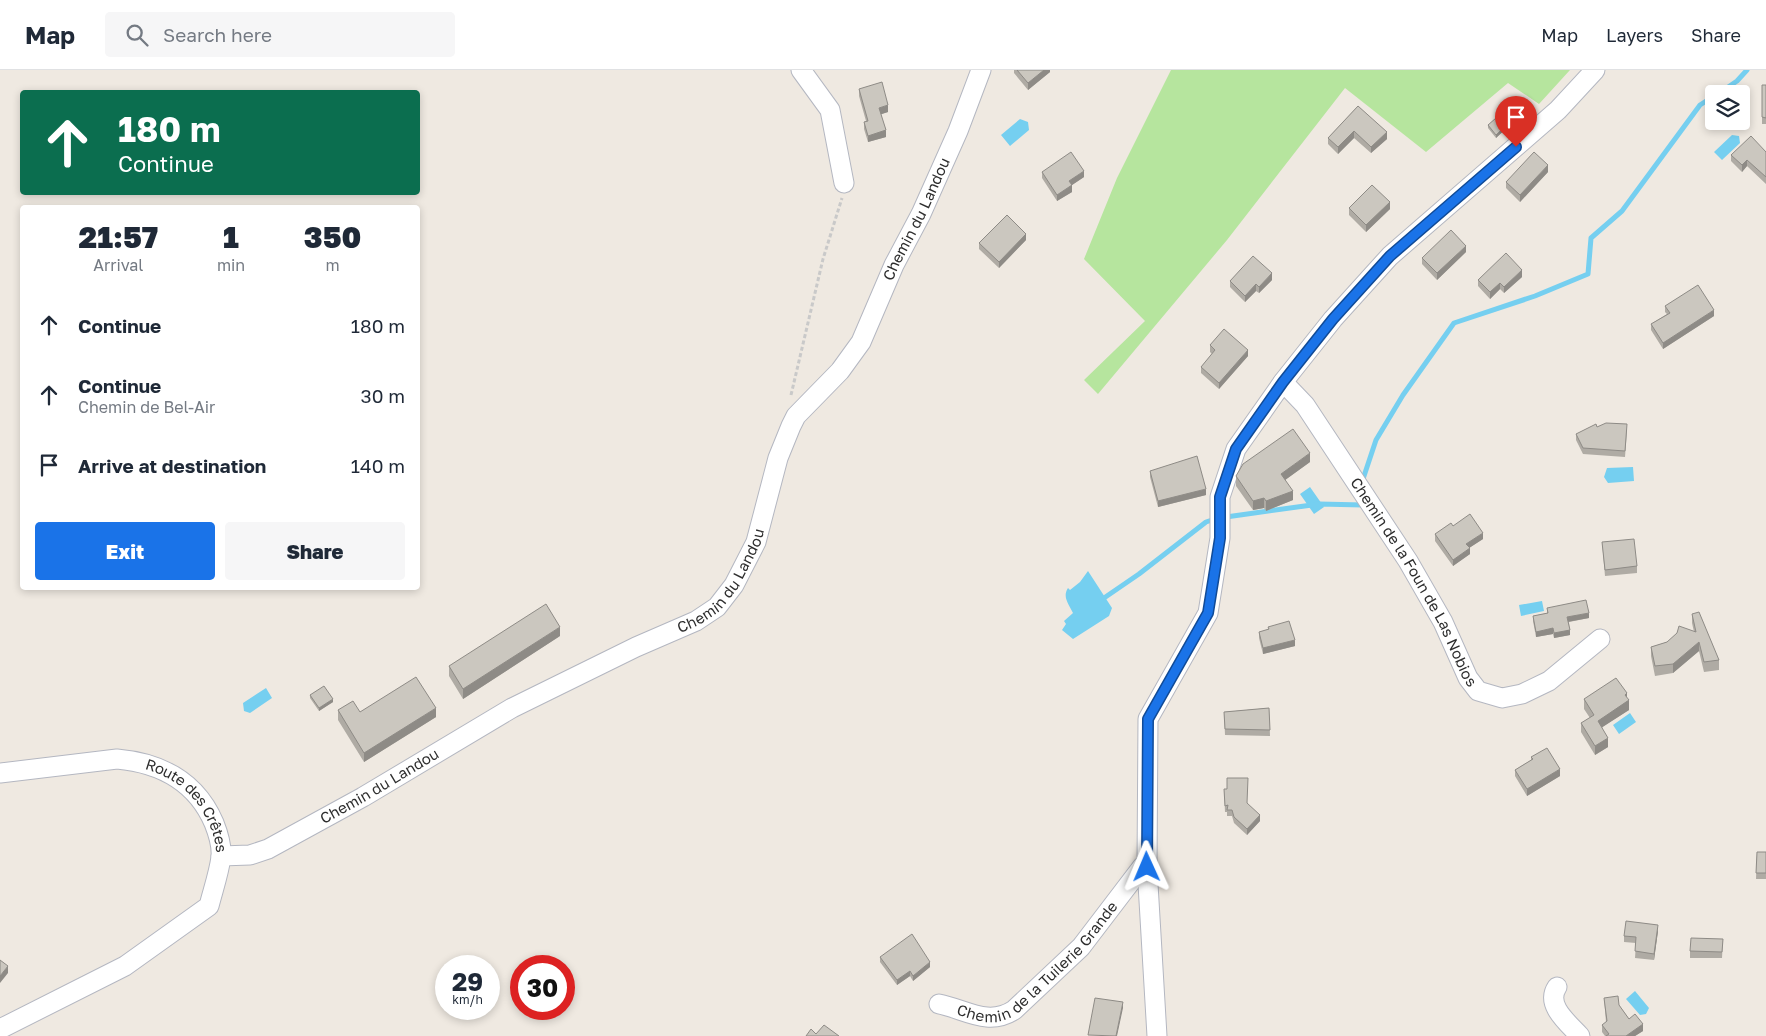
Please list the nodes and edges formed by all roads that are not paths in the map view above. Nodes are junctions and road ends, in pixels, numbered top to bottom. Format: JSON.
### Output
{"nodes":[{"id":1,"x":801,"y":70,"type":"edge"},
{"id":2,"x":981,"y":70,"type":"edge"},
{"id":3,"x":1595,"y":70,"type":"edge"},
{"id":4,"x":844,"y":183,"type":"road end"},
{"id":5,"x":1283,"y":382,"type":"junction"},
{"id":6,"x":1600,"y":638,"type":"dead end"},
{"id":7,"x":0,"y":773,"type":"edge"},
{"id":8,"x":221,"y":856,"type":"junction"},
{"id":9,"x":1147,"y":867,"type":"junction"},
{"id":10,"x":1557,"y":987,"type":"dead end"},
{"id":11,"x":939,"y":1004,"type":"dead end"},
{"id":12,"x":0,"y":1029,"type":"edge"},
{"id":13,"x":1157,"y":1036,"type":"edge"},
{"id":14,"x":1580,"y":1036,"type":"edge"}],
"edges":[{"from":1,"to":4,"type":"street"},
{"from":2,"to":8,"type":"street","name":"Chemin du Landou"},
{"from":3,"to":5,"type":"street"},
{"from":5,"to":6,"type":"street","name":"Chemin de la Foun de Las Nobios"},
{"from":5,"to":9,"type":"street"},
{"from":7,"to":8,"type":"street","name":"Route des Crêtes"},
{"from":8,"to":12,"type":"street","name":"Route des Crêtes"},
{"from":9,"to":11,"type":"street","name":"Chemin de la Tuilerie Grande"},
{"from":9,"to":13,"type":"street"},
{"from":10,"to":14,"type":"street"}]}
